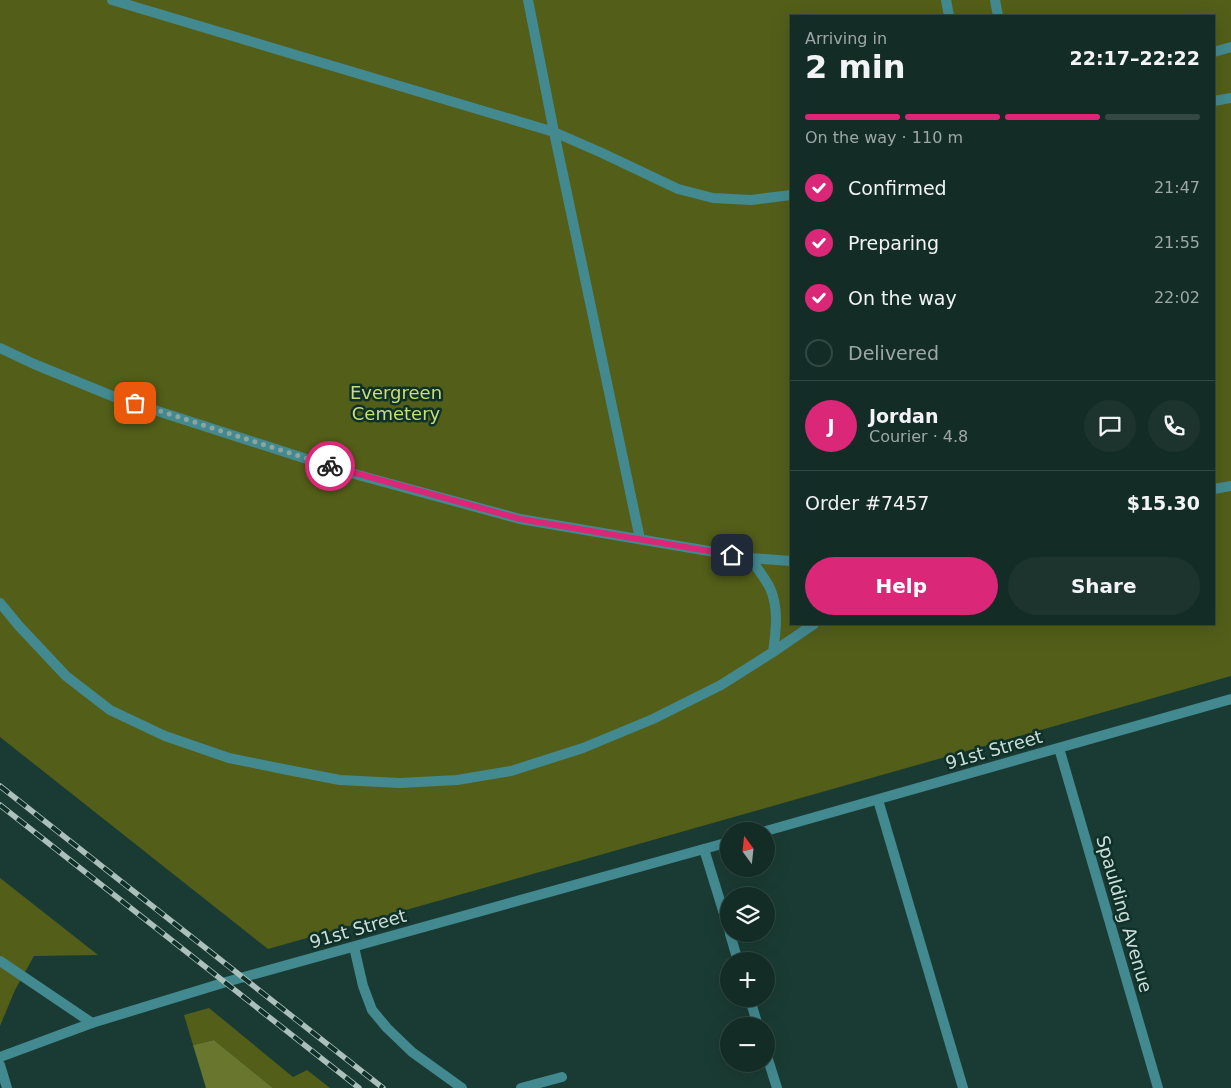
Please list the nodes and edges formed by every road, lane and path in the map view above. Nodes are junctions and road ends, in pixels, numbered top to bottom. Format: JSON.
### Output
{"nodes":[{"id":1,"x":114,"y":0,"type":"edge"},
{"id":2,"x":528,"y":0,"type":"edge"},
{"id":3,"x":946,"y":0,"type":"edge"},
{"id":4,"x":995,"y":0,"type":"edge"},
{"id":5,"x":949,"y":15,"type":"edge"},
{"id":6,"x":998,"y":15,"type":"edge"},
{"id":7,"x":1231,"y":47,"type":"edge"},
{"id":8,"x":1215,"y":52,"type":"edge"},
{"id":9,"x":1231,"y":98,"type":"edge"},
{"id":10,"x":1215,"y":102,"type":"edge"},
{"id":11,"x":554,"y":132,"type":"junction"},
{"id":12,"x":790,"y":195,"type":"edge"},
{"id":13,"x":0,"y":348,"type":"edge"},
{"id":14,"x":1231,"y":486,"type":"edge"},
{"id":15,"x":1215,"y":489,"type":"edge"},
{"id":16,"x":640,"y":539,"type":"junction"},
{"id":17,"x":750,"y":558,"type":"junction"},
{"id":18,"x":790,"y":561,"type":"edge"},
{"id":19,"x":0,"y":603,"type":"edge"},
{"id":20,"x":813,"y":625,"type":"edge"},
{"id":21,"x":773,"y":652,"type":"junction"},
{"id":22,"x":1231,"y":699,"type":"edge"},
{"id":23,"x":1059,"y":748,"type":"junction"},
{"id":24,"x":878,"y":800,"type":"junction"},
{"id":25,"x":775,"y":829,"type":"edge"},
{"id":26,"x":720,"y":845,"type":"edge"},
{"id":27,"x":704,"y":849,"type":"junction"},
{"id":28,"x":720,"y":901,"type":"edge"},
{"id":29,"x":354,"y":947,"type":"junction"},
{"id":30,"x":0,"y":961,"type":"edge"},
{"id":31,"x":92,"y":1024,"type":"junction"},
{"id":32,"x":0,"y":1058,"type":"edge"},
{"id":33,"x":0,"y":1065,"type":"edge"},
{"id":34,"x":772,"y":1072,"type":"edge"},
{"id":35,"x":562,"y":1077,"type":"dead end"},
{"id":36,"x":7,"y":1088,"type":"edge"},
{"id":37,"x":462,"y":1088,"type":"edge"},
{"id":38,"x":521,"y":1088,"type":"edge"},
{"id":39,"x":777,"y":1088,"type":"edge"},
{"id":40,"x":963,"y":1088,"type":"edge"},
{"id":41,"x":1158,"y":1088,"type":"edge"}],
"edges":[{"from":1,"to":11,"type":"street"},
{"from":2,"to":11,"type":"street"},
{"from":3,"to":5,"type":"street"},
{"from":4,"to":6,"type":"street"},
{"from":7,"to":8,"type":"street"},
{"from":9,"to":10,"type":"street"},
{"from":11,"to":12,"type":"street"},
{"from":11,"to":16,"type":"street"},
{"from":13,"to":16,"type":"street"},
{"from":14,"to":15,"type":"street"},
{"from":16,"to":17,"type":"street"},
{"from":17,"to":18,"type":"street"},
{"from":17,"to":21,"type":"street"},
{"from":19,"to":21,"type":"street"},
{"from":20,"to":21,"type":"street"},
{"from":22,"to":23,"type":"street","name":"91st Street"},
{"from":23,"to":24,"type":"street","name":"91st Street"},
{"from":23,"to":41,"type":"street","name":"Spaulding Avenue"},
{"from":24,"to":25,"type":"street","name":"91st Street"},
{"from":24,"to":40,"type":"street"},
{"from":26,"to":27,"type":"street","name":"91st Street"},
{"from":27,"to":28,"type":"street"},
{"from":27,"to":29,"type":"street","name":"91st Street"},
{"from":29,"to":31,"type":"street","name":"91st Street"},
{"from":29,"to":37,"type":"street"},
{"from":30,"to":31,"type":"street"},
{"from":31,"to":32,"type":"street","name":"91st Street"},
{"from":33,"to":36,"type":"street"},
{"from":34,"to":39,"type":"street"},
{"from":35,"to":38,"type":"street"}]}
